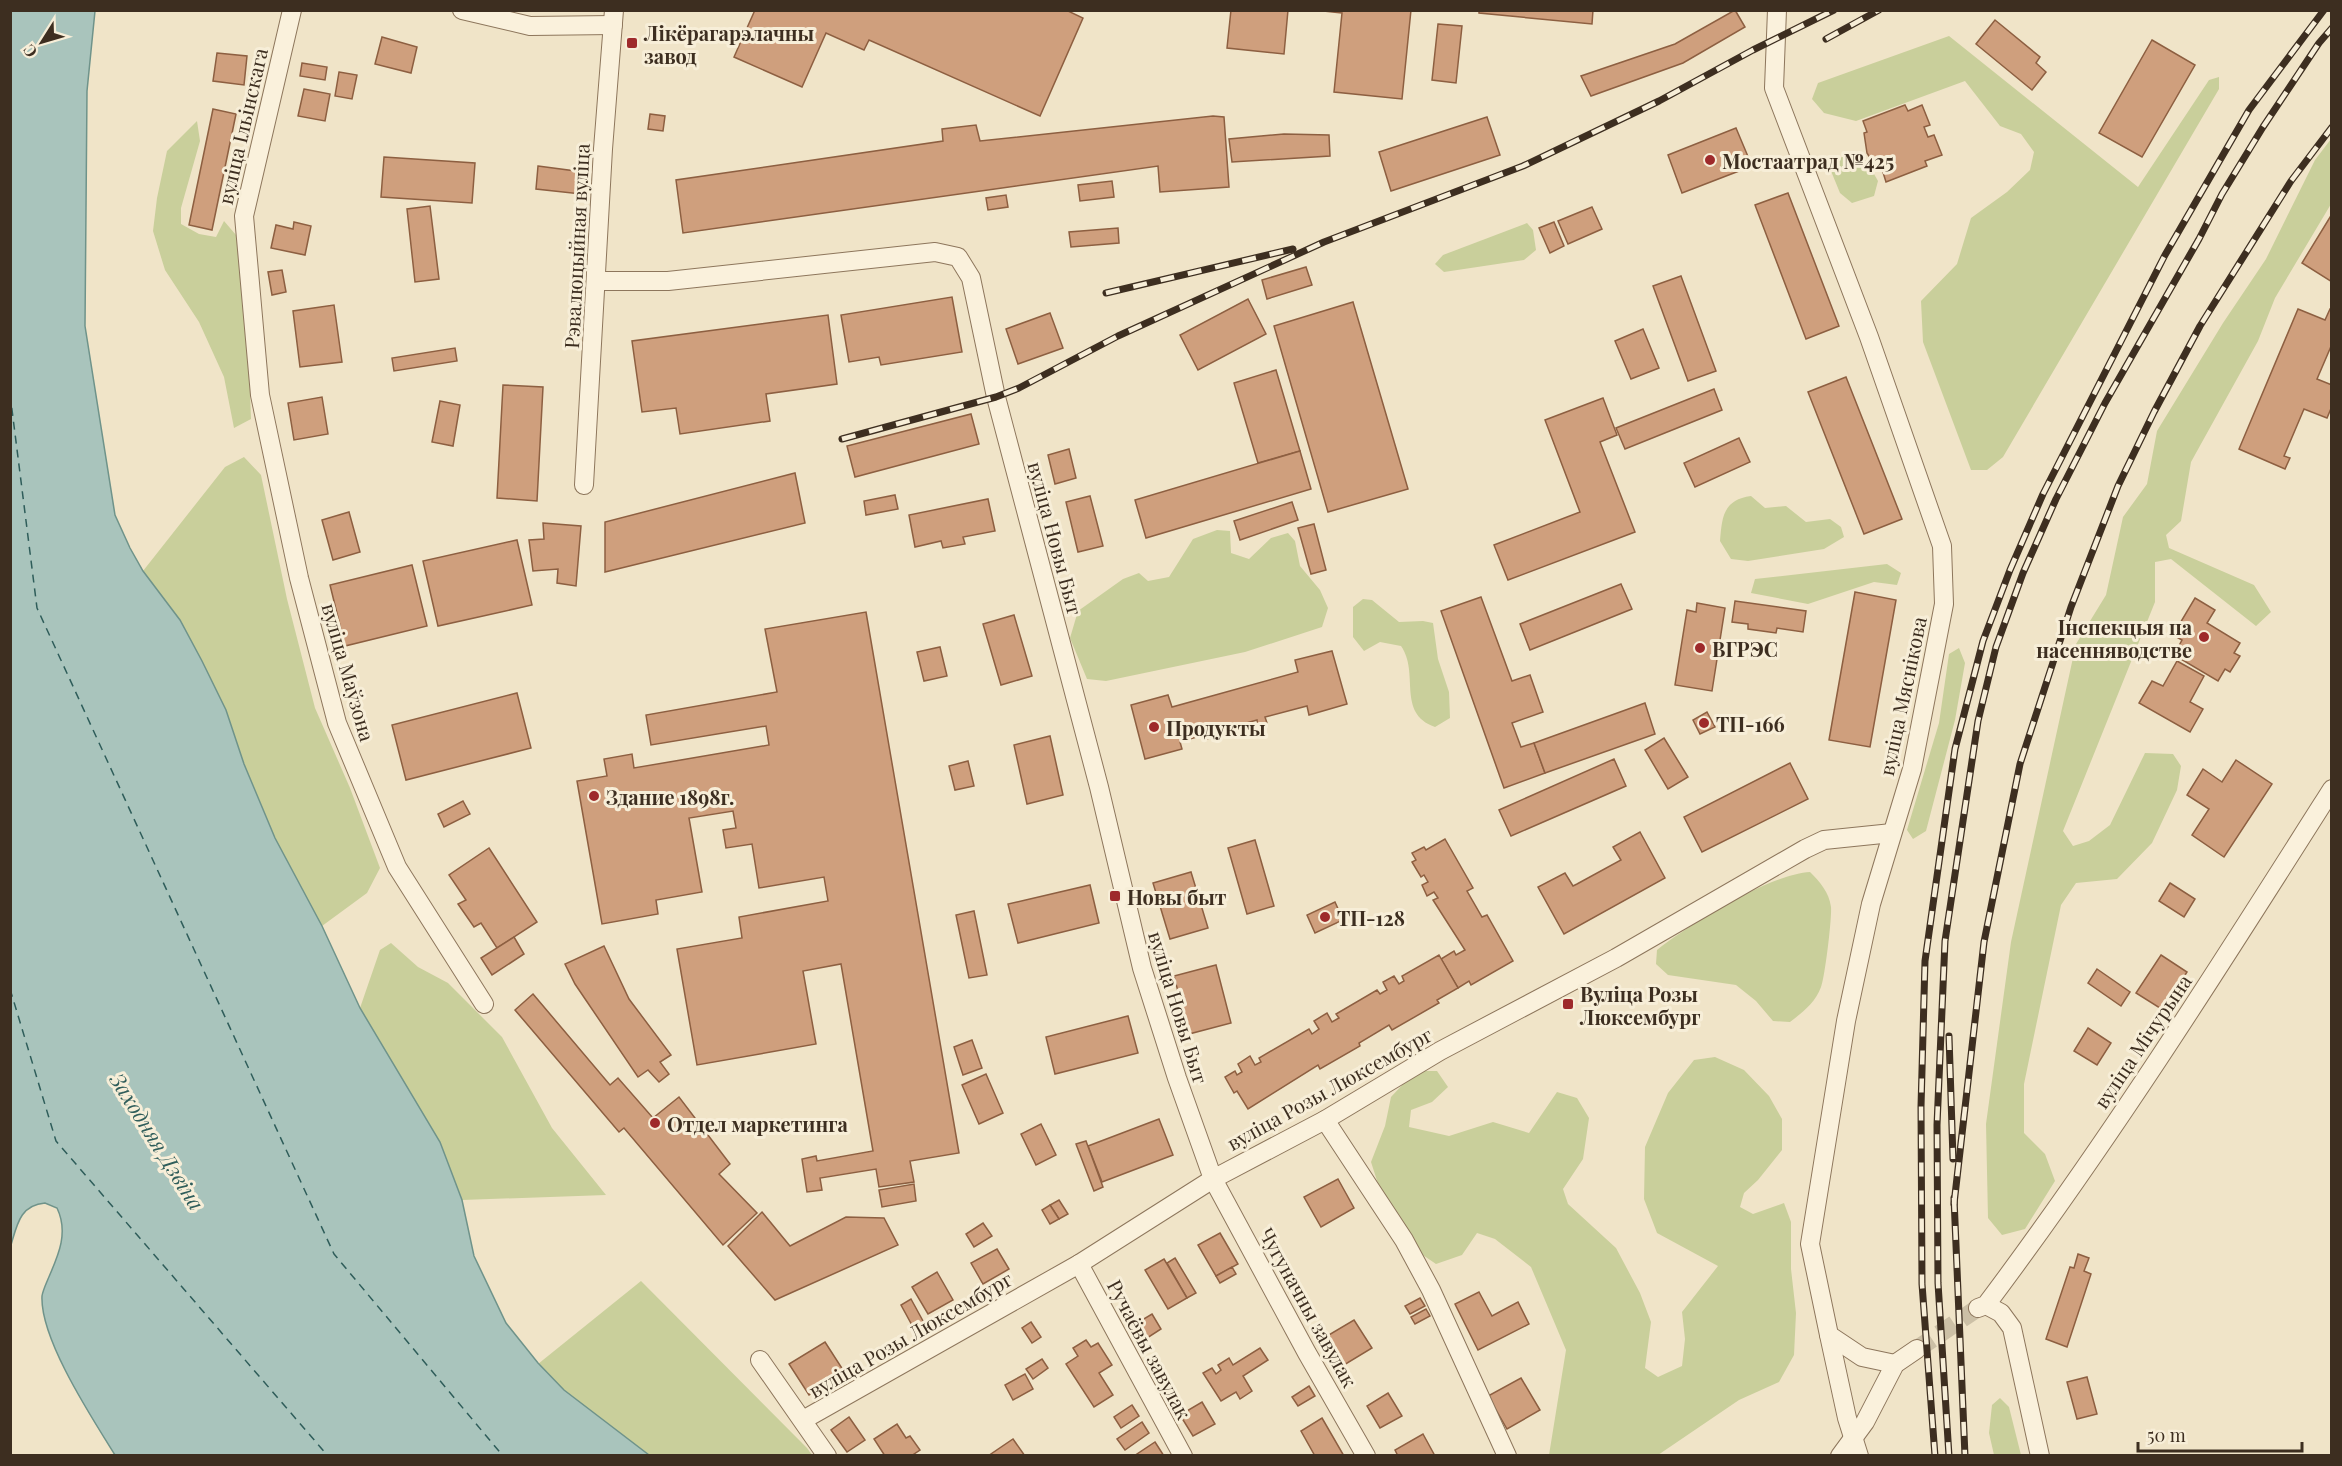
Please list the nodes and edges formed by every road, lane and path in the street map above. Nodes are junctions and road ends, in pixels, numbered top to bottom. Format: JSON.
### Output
{"nodes":[{"id":1,"x":292,"y":10,"type":"edge"},
{"id":2,"x":462,"y":10,"type":"edge"},
{"id":3,"x":1777,"y":10,"type":"edge"},
{"id":4,"x":613,"y":18,"type":"edge"},
{"id":5,"x":597,"y":281,"type":"junction"},
{"id":6,"x":260,"y":395,"type":"joint"},
{"id":7,"x":584,"y":485,"type":"dead end"},
{"id":8,"x":2331,"y":789,"type":"edge"},
{"id":9,"x":1892,"y":833,"type":"junction"},
{"id":10,"x":484,"y":1004,"type":"dead end"},
{"id":11,"x":1325,"y":1120,"type":"junction"},
{"id":12,"x":1213,"y":1179,"type":"junction"},
{"id":13,"x":1079,"y":1264,"type":"junction"},
{"id":14,"x":1829,"y":1335,"type":"junction"},
{"id":15,"x":1917,"y":1349,"type":"tunnel mouth"},
{"id":16,"x":760,"y":1360,"type":"dead end"},
{"id":17,"x":1895,"y":1364,"type":"junction"},
{"id":18,"x":803,"y":1420,"type":"junction"},
{"id":19,"x":1856,"y":1447,"type":"edge"},
{"id":20,"x":827,"y":1455,"type":"edge"},
{"id":21,"x":1182,"y":1455,"type":"edge"},
{"id":22,"x":1366,"y":1455,"type":"edge"},
{"id":23,"x":1508,"y":1455,"type":"edge"},
{"id":24,"x":1840,"y":1455,"type":"edge"},
{"id":25,"x":2040,"y":1455,"type":"edge"}],
"edges":[{"from":1,"to":6,"type":"street","name":"вуліца Ільінскага"},
{"from":2,"to":4,"type":"street"},
{"from":3,"to":9,"type":"street","name":"вуліца Мяснікова"},
{"from":4,"to":5,"type":"street","name":"Рэвалюцыйная вуліца"},
{"from":5,"to":7,"type":"street","name":"Рэвалюцыйная вуліца"},
{"from":5,"to":12,"type":"street","name":"вуліца Новы Быт"},
{"from":6,"to":10,"type":"street","name":"вуліца Маўзона"},
{"from":8,"to":25,"type":"street","name":"вуліца Мічурына"},
{"from":9,"to":11,"type":"street","name":"вуліца Розы Люксембург"},
{"from":9,"to":14,"type":"street","name":"вуліца Мяснікова"},
{"from":11,"to":12,"type":"street","name":"вуліца Розы Люксембург"},
{"from":11,"to":23,"type":"street"},
{"from":12,"to":13,"type":"street","name":"вуліца Розы Люксембург"},
{"from":12,"to":22,"type":"street","name":"Чугуначны завулак"},
{"from":13,"to":18,"type":"street","name":"вуліца Розы Люксембург"},
{"from":13,"to":21,"type":"street","name":"Ручаёвы завулак"},
{"from":14,"to":17,"type":"street"},
{"from":14,"to":19,"type":"street","name":"вуліца Мяснікова"},
{"from":15,"to":17,"type":"street"},
{"from":16,"to":18,"type":"street"},
{"from":17,"to":19,"type":"street"},
{"from":18,"to":20,"type":"street"},
{"from":19,"to":24,"type":"street"}]}
